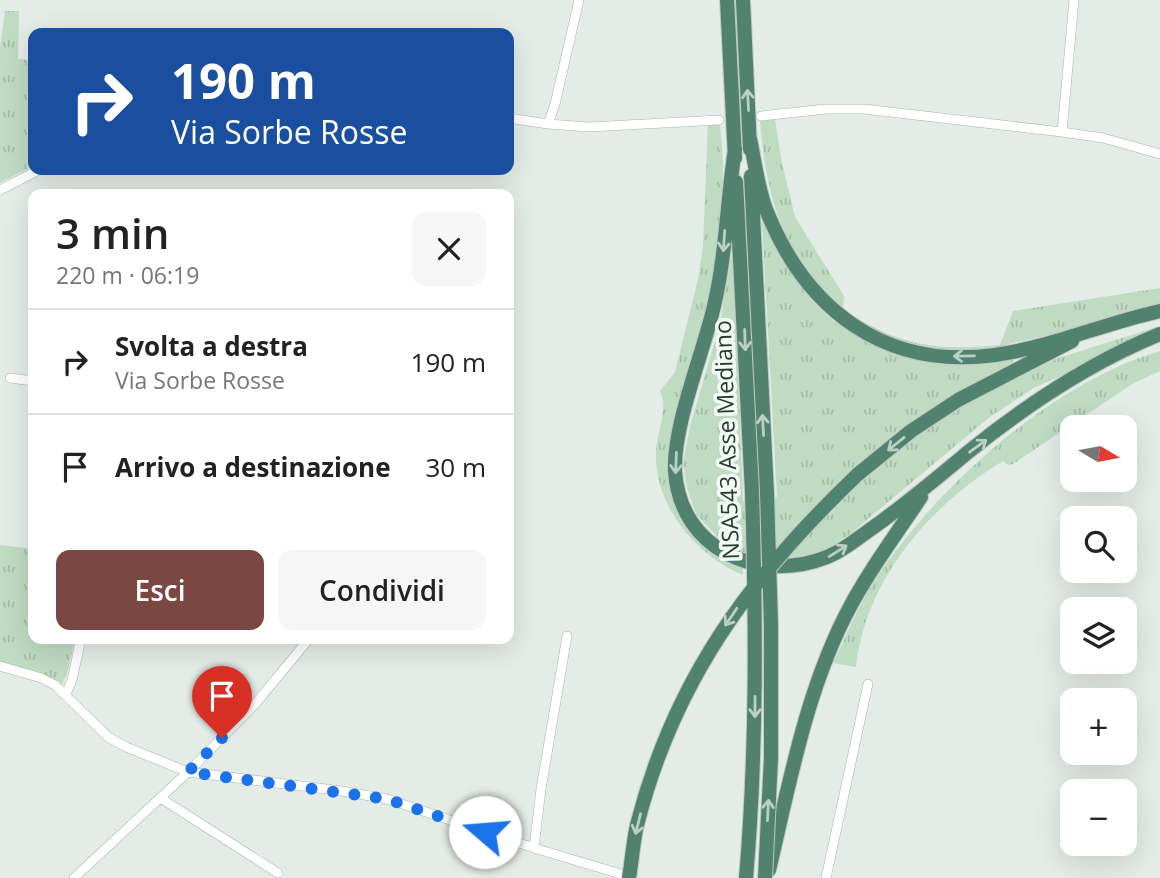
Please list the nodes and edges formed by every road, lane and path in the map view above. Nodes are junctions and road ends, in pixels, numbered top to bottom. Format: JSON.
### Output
{"nodes":[{"id":1,"x":579,"y":0,"type":"edge"},
{"id":2,"x":727,"y":0,"type":"edge"},
{"id":3,"x":743,"y":0,"type":"edge"},
{"id":4,"x":1074,"y":0,"type":"edge"},
{"id":5,"x":761,"y":116,"type":"dead end"},
{"id":6,"x":514,"y":119,"type":"edge"},
{"id":7,"x":719,"y":120,"type":"dead end"},
{"id":8,"x":548,"y":124,"type":"junction"},
{"id":9,"x":1062,"y":132,"type":"junction"},
{"id":10,"x":750,"y":139,"type":"junction"},
{"id":11,"x":734,"y":149,"type":"junction"},
{"id":12,"x":1160,"y":154,"type":"edge"},
{"id":13,"x":29,"y":175,"type":"edge"},
{"id":14,"x":0,"y":190,"type":"edge"},
{"id":15,"x":1160,"y":311,"type":"edge"},
{"id":16,"x":1160,"y":334,"type":"edge"},
{"id":17,"x":1034,"y":353,"type":"junction"},
{"id":18,"x":10,"y":378,"type":"dead end"},
{"id":19,"x":28,"y":380,"type":"edge"},
{"id":20,"x":925,"y":489,"type":"junction"},
{"id":21,"x":759,"y":492,"type":"junction"},
{"id":22,"x":567,"y":636,"type":"dead end"},
{"id":23,"x":80,"y":644,"type":"edge"},
{"id":24,"x":305,"y":644,"type":"edge"},
{"id":25,"x":0,"y":666,"type":"edge"},
{"id":26,"x":868,"y":684,"type":"dead end"},
{"id":27,"x":66,"y":694,"type":"junction"},
{"id":28,"x":188,"y":772,"type":"junction"},
{"id":29,"x":162,"y":799,"type":"junction"},
{"id":30,"x":534,"y":848,"type":"junction"},
{"id":31,"x":278,"y":873,"type":"dead end"},
{"id":32,"x":74,"y":878,"type":"edge"},
{"id":33,"x":629,"y":878,"type":"edge"},
{"id":34,"x":635,"y":878,"type":"edge"},
{"id":35,"x":746,"y":878,"type":"edge"},
{"id":36,"x":766,"y":878,"type":"edge"},
{"id":37,"x":825,"y":878,"type":"edge"}],
"edges":[{"from":1,"to":8,"type":"street"},
{"from":2,"to":11,"type":"highway","name":"NSA543 Asse Mediano"},
{"from":10,"to":3,"type":"highway","name":"NSA543 Asse Mediano","one_way":true},
{"from":4,"to":9,"type":"street"},
{"from":5,"to":9,"type":"street"},
{"from":6,"to":8,"type":"street"},
{"from":7,"to":8,"type":"street"},
{"from":9,"to":12,"type":"street"},
{"from":17,"to":10,"type":"highway","one_way":true},
{"from":21,"to":10,"type":"highway","name":"NSA543 Asse Mediano","one_way":true},
{"from":11,"to":20,"type":"highway","one_way":true},
{"from":11,"to":21,"type":"highway","name":"NSA543 Asse Mediano","one_way":true},
{"from":13,"to":14,"type":"street"},
{"from":15,"to":17,"type":"highway"},
{"from":20,"to":16,"type":"highway","one_way":true},
{"from":17,"to":33,"type":"highway","one_way":true,"bridge":true},
{"from":18,"to":19,"type":"street"},
{"from":20,"to":36,"type":"highway"},
{"from":21,"to":35,"type":"highway","name":"NSA543 Asse Mediano","one_way":true,"bridge":true},
{"from":36,"to":21,"type":"highway","name":"NSA543 Asse Mediano","one_way":true,"bridge":true},
{"from":22,"to":30,"type":"street"},
{"from":23,"to":27,"type":"street"},
{"from":24,"to":28,"type":"street"},
{"from":25,"to":27,"type":"street"},
{"from":26,"to":37,"type":"street"},
{"from":27,"to":28,"type":"street"},
{"from":28,"to":29,"type":"street"},
{"from":28,"to":30,"type":"street"},
{"from":29,"to":31,"type":"street"},
{"from":29,"to":32,"type":"street"},
{"from":30,"to":34,"type":"street"}]}
